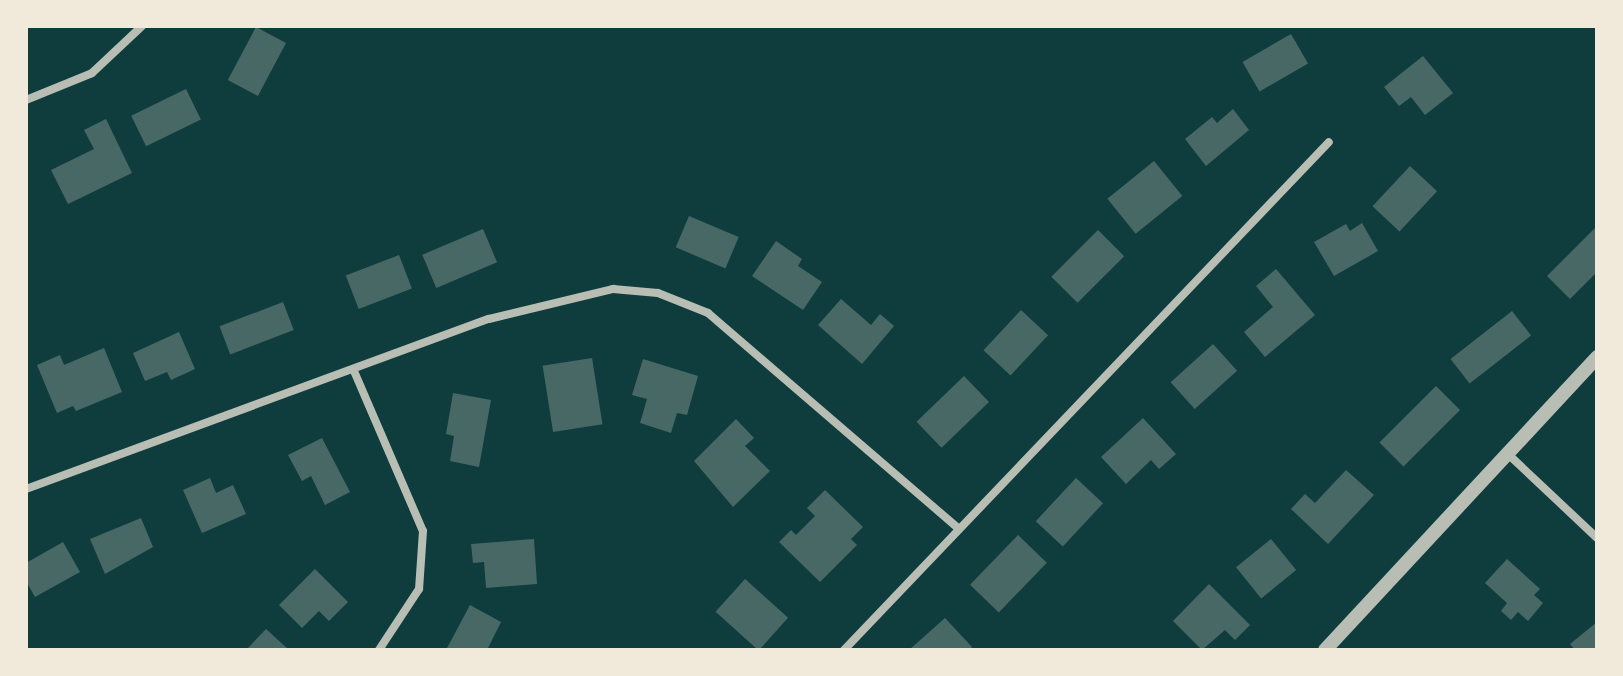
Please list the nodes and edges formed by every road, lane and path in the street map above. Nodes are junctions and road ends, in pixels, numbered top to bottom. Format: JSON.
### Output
{"nodes":[{"id":1,"x":142,"y":26,"type":"edge"},
{"id":2,"x":26,"y":100,"type":"edge"},
{"id":3,"x":1329,"y":142,"type":"dead end"},
{"id":4,"x":1597,"y":357,"type":"edge"},
{"id":5,"x":354,"y":371,"type":"junction"},
{"id":6,"x":1509,"y":455,"type":"junction"},
{"id":7,"x":26,"y":489,"type":"edge"},
{"id":8,"x":959,"y":529,"type":"junction"},
{"id":9,"x":1597,"y":538,"type":"edge"},
{"id":10,"x":379,"y":650,"type":"edge"},
{"id":11,"x":844,"y":650,"type":"edge"},
{"id":12,"x":1325,"y":650,"type":"edge"}],
"edges":[{"from":1,"to":2,"type":"street"},
{"from":3,"to":8,"type":"street"},
{"from":4,"to":6,"type":"street"},
{"from":5,"to":7,"type":"street"},
{"from":5,"to":8,"type":"street"},
{"from":5,"to":10,"type":"street"},
{"from":6,"to":9,"type":"street"},
{"from":6,"to":12,"type":"street"},
{"from":8,"to":11,"type":"street"}]}
